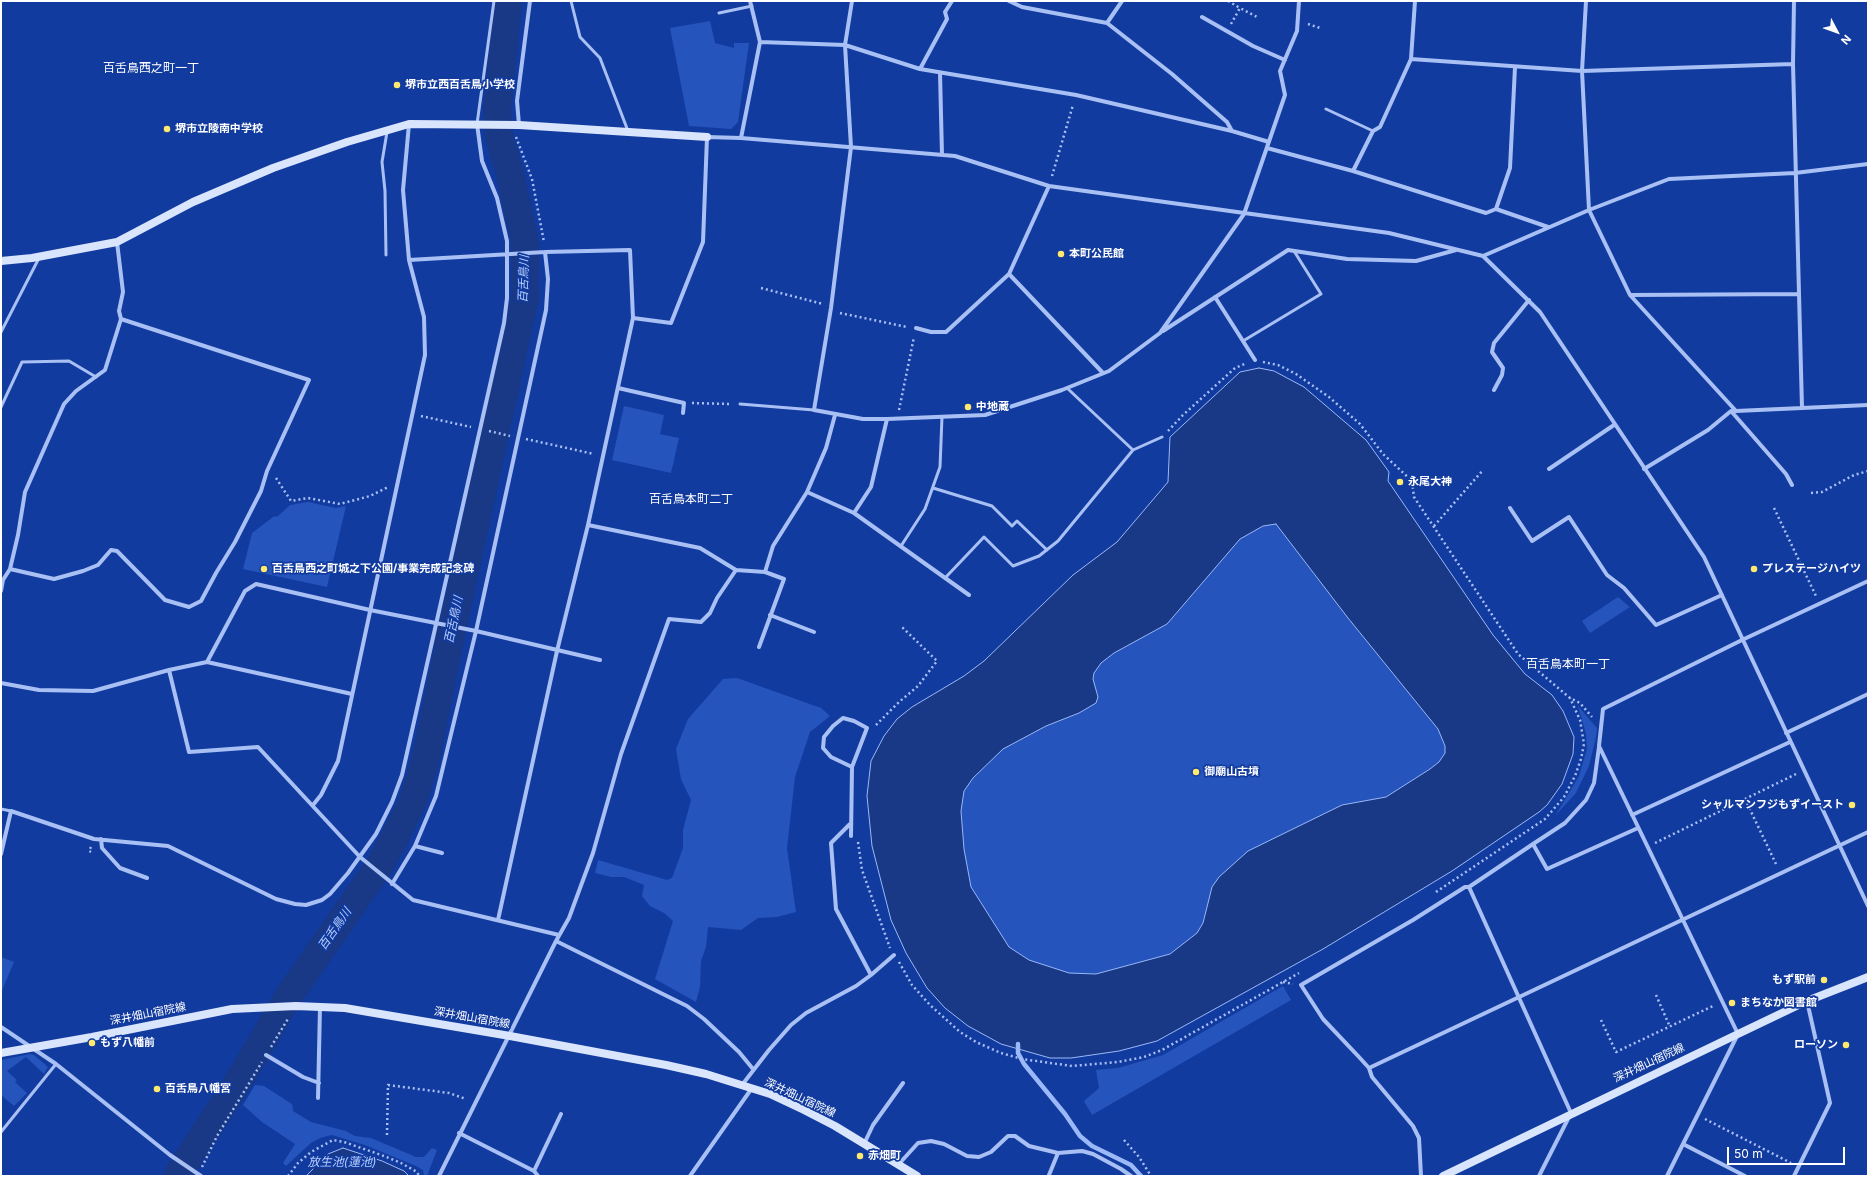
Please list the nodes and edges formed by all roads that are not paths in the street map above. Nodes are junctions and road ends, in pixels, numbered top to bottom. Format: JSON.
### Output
{"nodes":[{"id":1,"x":494,"y":1,"type":"edge"},
{"id":2,"x":530,"y":1,"type":"edge"},
{"id":3,"x":571,"y":1,"type":"edge"},
{"id":4,"x":750,"y":1,"type":"edge"},
{"id":5,"x":852,"y":1,"type":"edge"},
{"id":6,"x":952,"y":1,"type":"edge"},
{"id":7,"x":1009,"y":1,"type":"edge"},
{"id":8,"x":1122,"y":1,"type":"edge"},
{"id":9,"x":1300,"y":1,"type":"edge"},
{"id":10,"x":1415,"y":1,"type":"edge"},
{"id":11,"x":1586,"y":1,"type":"edge"},
{"id":12,"x":1794,"y":1,"type":"edge"},
{"id":13,"x":752,"y":6,"type":"junction"},
{"id":14,"x":719,"y":13,"type":"dead end"},
{"id":15,"x":1202,"y":17,"type":"dead end"},
{"id":16,"x":1107,"y":23,"type":"junction"},
{"id":17,"x":760,"y":42,"type":"junction"},
{"id":18,"x":846,"y":45,"type":"junction"},
{"id":19,"x":1412,"y":59,"type":"junction"},
{"id":20,"x":1285,"y":60,"type":"junction"},
{"id":21,"x":1792,"y":64,"type":"junction"},
{"id":22,"x":1515,"y":67,"type":"junction"},
{"id":23,"x":920,"y":69,"type":"junction"},
{"id":24,"x":1582,"y":71,"type":"junction"},
{"id":25,"x":940,"y":73,"type":"junction"},
{"id":26,"x":1326,"y":109,"type":"dead end"},
{"id":27,"x":408,"y":124,"type":"junction"},
{"id":28,"x":480,"y":124,"type":"junction"},
{"id":29,"x":519,"y":125,"type":"junction"},
{"id":30,"x":387,"y":130,"type":"junction"},
{"id":31,"x":1232,"y":131,"type":"junction"},
{"id":32,"x":1373,"y":131,"type":"junction"},
{"id":33,"x":628,"y":133,"type":"junction"},
{"id":34,"x":707,"y":138,"type":"junction"},
{"id":35,"x":741,"y":138,"type":"junction"},
{"id":36,"x":1269,"y":142,"type":"junction"},
{"id":37,"x":851,"y":147,"type":"junction"},
{"id":38,"x":1267,"y":148,"type":"junction"},
{"id":39,"x":942,"y":156,"type":"junction"},
{"id":40,"x":1868,"y":164,"type":"edge"},
{"id":41,"x":1353,"y":171,"type":"junction"},
{"id":42,"x":1795,"y":173,"type":"junction"},
{"id":43,"x":1049,"y":186,"type":"junction"},
{"id":44,"x":1496,"y":208,"type":"junction"},
{"id":45,"x":1589,"y":210,"type":"junction"},
{"id":46,"x":1244,"y":214,"type":"junction"},
{"id":47,"x":1549,"y":227,"type":"junction"},
{"id":48,"x":117,"y":242,"type":"junction"},
{"id":49,"x":1456,"y":249,"type":"junction"},
{"id":50,"x":1294,"y":251,"type":"junction"},
{"id":51,"x":545,"y":252,"type":"junction"},
{"id":52,"x":386,"y":255,"type":"dead end"},
{"id":53,"x":507,"y":255,"type":"junction"},
{"id":54,"x":1483,"y":256,"type":"junction"},
{"id":55,"x":40,"y":257,"type":"junction"},
{"id":56,"x":409,"y":260,"type":"junction"},
{"id":57,"x":1,"y":262,"type":"edge"},
{"id":58,"x":1009,"y":274,"type":"junction"},
{"id":59,"x":1799,"y":294,"type":"junction"},
{"id":60,"x":1630,"y":295,"type":"junction"},
{"id":61,"x":1215,"y":297,"type":"junction"},
{"id":62,"x":1528,"y":300,"type":"junction"},
{"id":63,"x":633,"y":318,"type":"junction"},
{"id":64,"x":122,"y":319,"type":"junction"},
{"id":65,"x":916,"y":328,"type":"road end"},
{"id":66,"x":1,"y":332,"type":"edge"},
{"id":67,"x":1160,"y":333,"type":"junction"},
{"id":68,"x":1243,"y":341,"type":"junction"},
{"id":69,"x":1255,"y":360,"type":"road end"},
{"id":70,"x":1103,"y":373,"type":"junction"},
{"id":71,"x":96,"y":377,"type":"junction"},
{"id":72,"x":618,"y":388,"type":"junction"},
{"id":73,"x":1067,"y":388,"type":"junction"},
{"id":74,"x":1494,"y":390,"type":"dead end"},
{"id":75,"x":740,"y":404,"type":"road end"},
{"id":76,"x":1868,"y":405,"type":"edge"},
{"id":77,"x":1,"y":407,"type":"edge"},
{"id":78,"x":1802,"y":408,"type":"junction"},
{"id":79,"x":814,"y":410,"type":"junction"},
{"id":80,"x":1731,"y":411,"type":"junction"},
{"id":81,"x":1736,"y":411,"type":"junction"},
{"id":82,"x":683,"y":413,"type":"dead end"},
{"id":83,"x":835,"y":414,"type":"junction"},
{"id":84,"x":942,"y":417,"type":"junction"},
{"id":85,"x":887,"y":419,"type":"junction"},
{"id":86,"x":1614,"y":425,"type":"junction"},
{"id":87,"x":1162,"y":437,"type":"road end"},
{"id":88,"x":1133,"y":450,"type":"junction"},
{"id":89,"x":1549,"y":469,"type":"dead end"},
{"id":90,"x":1644,"y":469,"type":"junction"},
{"id":91,"x":1792,"y":485,"type":"dead end"},
{"id":92,"x":932,"y":488,"type":"junction"},
{"id":93,"x":807,"y":492,"type":"junction"},
{"id":94,"x":1510,"y":508,"type":"dead end"},
{"id":95,"x":854,"y":514,"type":"junction"},
{"id":96,"x":588,"y":525,"type":"junction"},
{"id":97,"x":901,"y":546,"type":"junction"},
{"id":98,"x":1047,"y":550,"type":"junction"},
{"id":99,"x":10,"y":569,"type":"junction"},
{"id":100,"x":736,"y":570,"type":"junction"},
{"id":101,"x":765,"y":572,"type":"junction"},
{"id":102,"x":946,"y":577,"type":"junction"},
{"id":103,"x":2,"y":580,"type":"edge"},
{"id":104,"x":1868,"y":582,"type":"edge"},
{"id":105,"x":1,"y":591,"type":"edge"},
{"id":106,"x":969,"y":594,"type":"dead end"},
{"id":107,"x":1722,"y":595,"type":"junction"},
{"id":108,"x":370,"y":610,"type":"junction"},
{"id":109,"x":770,"y":616,"type":"junction"},
{"id":110,"x":436,"y":623,"type":"junction"},
{"id":111,"x":476,"y":631,"type":"junction"},
{"id":112,"x":814,"y":632,"type":"dead end"},
{"id":113,"x":1742,"y":640,"type":"junction"},
{"id":114,"x":759,"y":646,"type":"dead end"},
{"id":115,"x":557,"y":651,"type":"junction"},
{"id":116,"x":600,"y":660,"type":"dead end"},
{"id":117,"x":207,"y":662,"type":"junction"},
{"id":118,"x":169,"y":670,"type":"junction"},
{"id":119,"x":1,"y":683,"type":"edge"},
{"id":120,"x":352,"y":694,"type":"junction"},
{"id":121,"x":1868,"y":694,"type":"edge"},
{"id":122,"x":1786,"y":733,"type":"junction"},
{"id":123,"x":1790,"y":742,"type":"junction"},
{"id":124,"x":1599,"y":746,"type":"junction"},
{"id":125,"x":852,"y":767,"type":"junction"},
{"id":126,"x":313,"y":805,"type":"junction"},
{"id":127,"x":1,"y":809,"type":"edge"},
{"id":128,"x":11,"y":811,"type":"junction"},
{"id":129,"x":1632,"y":815,"type":"junction"},
{"id":130,"x":850,"y":824,"type":"junction"},
{"id":131,"x":1638,"y":828,"type":"junction"},
{"id":132,"x":1868,"y":832,"type":"edge"},
{"id":133,"x":851,"y":836,"type":"dead end"},
{"id":134,"x":101,"y":839,"type":"junction"},
{"id":135,"x":1533,"y":844,"type":"junction"},
{"id":136,"x":415,"y":846,"type":"junction"},
{"id":137,"x":1840,"y":846,"type":"junction"},
{"id":138,"x":442,"y":853,"type":"dead end"},
{"id":139,"x":1,"y":854,"type":"edge"},
{"id":140,"x":360,"y":857,"type":"junction"},
{"id":141,"x":147,"y":878,"type":"dead end"},
{"id":142,"x":392,"y":884,"type":"junction"},
{"id":143,"x":1469,"y":887,"type":"junction"},
{"id":144,"x":1868,"y":906,"type":"edge"},
{"id":145,"x":498,"y":920,"type":"junction"},
{"id":146,"x":1684,"y":920,"type":"junction"},
{"id":147,"x":559,"y":936,"type":"junction"},
{"id":148,"x":556,"y":941,"type":"junction"},
{"id":149,"x":894,"y":955,"type":"road end"},
{"id":150,"x":871,"y":975,"type":"junction"},
{"id":151,"x":1868,"y":978,"type":"edge"},
{"id":152,"x":1518,"y":997,"type":"junction"},
{"id":153,"x":1808,"y":1001,"type":"junction"},
{"id":154,"x":320,"y":1007,"type":"junction"},
{"id":155,"x":1,"y":1027,"type":"edge"},
{"id":156,"x":1738,"y":1034,"type":"junction"},
{"id":157,"x":510,"y":1036,"type":"junction"},
{"id":158,"x":33,"y":1047,"type":"junction"},
{"id":159,"x":1,"y":1052,"type":"edge"},
{"id":160,"x":266,"y":1055,"type":"road end"},
{"id":161,"x":56,"y":1064,"type":"junction"},
{"id":162,"x":1369,"y":1068,"type":"junction"},
{"id":163,"x":754,"y":1069,"type":"junction"},
{"id":164,"x":319,"y":1083,"type":"junction"},
{"id":165,"x":904,"y":1083,"type":"dead end"},
{"id":166,"x":742,"y":1085,"type":"junction"},
{"id":167,"x":752,"y":1088,"type":"junction"},
{"id":168,"x":318,"y":1098,"type":"dead end"},
{"id":169,"x":1571,"y":1113,"type":"junction"},
{"id":170,"x":561,"y":1114,"type":"dead end"},
{"id":171,"x":1,"y":1132,"type":"edge"},
{"id":172,"x":459,"y":1133,"type":"junction"},
{"id":173,"x":864,"y":1144,"type":"junction"},
{"id":174,"x":1683,"y":1144,"type":"junction"},
{"id":175,"x":1058,"y":1153,"type":"junction"},
{"id":176,"x":898,"y":1165,"type":"junction"},
{"id":177,"x":534,"y":1171,"type":"junction"},
{"id":178,"x":200,"y":1175,"type":"edge"},
{"id":179,"x":914,"y":1175,"type":"edge"},
{"id":180,"x":1049,"y":1175,"type":"dead end"},
{"id":181,"x":439,"y":1176,"type":"edge"},
{"id":182,"x":538,"y":1176,"type":"edge"},
{"id":183,"x":690,"y":1176,"type":"edge"},
{"id":184,"x":1131,"y":1176,"type":"edge"},
{"id":185,"x":1420,"y":1176,"type":"edge"},
{"id":186,"x":1443,"y":1176,"type":"edge"},
{"id":187,"x":1539,"y":1176,"type":"edge"},
{"id":188,"x":1667,"y":1176,"type":"edge"},
{"id":189,"x":1744,"y":1176,"type":"edge"},
{"id":190,"x":1794,"y":1176,"type":"edge"}],
"edges":[{"from":1,"to":28,"type":"lane"},
{"from":2,"to":29,"type":"street"},
{"from":3,"to":33,"type":"lane"},
{"from":4,"to":13,"type":"street"},
{"from":5,"to":18,"type":"street"},
{"from":6,"to":23,"type":"street"},
{"from":7,"to":16,"type":"street"},
{"from":8,"to":16,"type":"street"},
{"from":9,"to":20,"type":"street"},
{"from":10,"to":19,"type":"street"},
{"from":11,"to":24,"type":"street"},
{"from":12,"to":21,"type":"street"},
{"from":13,"to":14,"type":"lane"},
{"from":13,"to":17,"type":"street"},
{"from":15,"to":20,"type":"street"},
{"from":16,"to":31,"type":"street"},
{"from":17,"to":18,"type":"street"},
{"from":17,"to":35,"type":"street"},
{"from":18,"to":23,"type":"street"},
{"from":18,"to":37,"type":"street"},
{"from":19,"to":22,"type":"street"},
{"from":19,"to":32,"type":"street"},
{"from":20,"to":36,"type":"street"},
{"from":21,"to":24,"type":"street"},
{"from":21,"to":42,"type":"street"},
{"from":22,"to":24,"type":"street"},
{"from":22,"to":44,"type":"street"},
{"from":23,"to":25,"type":"street"},
{"from":24,"to":45,"type":"street"},
{"from":25,"to":31,"type":"street"},
{"from":25,"to":39,"type":"street"},
{"from":26,"to":32,"type":"lane"},
{"from":27,"to":28,"type":"main road"},
{"from":27,"to":30,"type":"main road"},
{"from":27,"to":56,"type":"street"},
{"from":28,"to":29,"type":"main road"},
{"from":28,"to":53,"type":"street"},
{"from":29,"to":33,"type":"main road"},
{"from":30,"to":48,"type":"main road"},
{"from":30,"to":52,"type":"lane"},
{"from":31,"to":36,"type":"street"},
{"from":32,"to":41,"type":"street"},
{"from":33,"to":34,"type":"main road"},
{"from":34,"to":35,"type":"street"},
{"from":34,"to":63,"type":"street"},
{"from":35,"to":37,"type":"street"},
{"from":36,"to":38,"type":"street"},
{"from":37,"to":39,"type":"street"},
{"from":37,"to":79,"type":"street"},
{"from":38,"to":41,"type":"street"},
{"from":38,"to":46,"type":"street"},
{"from":39,"to":43,"type":"street"},
{"from":40,"to":42,"type":"street"},
{"from":41,"to":44,"type":"street"},
{"from":42,"to":45,"type":"street"},
{"from":42,"to":59,"type":"street"},
{"from":43,"to":46,"type":"street"},
{"from":43,"to":58,"type":"street"},
{"from":44,"to":47,"type":"street"},
{"from":45,"to":47,"type":"street"},
{"from":45,"to":60,"type":"street"},
{"from":46,"to":49,"type":"street"},
{"from":46,"to":67,"type":"street"},
{"from":47,"to":54,"type":"street"},
{"from":48,"to":55,"type":"main road"},
{"from":48,"to":64,"type":"street"},
{"from":49,"to":50,"type":"street"},
{"from":49,"to":54,"type":"street"},
{"from":50,"to":61,"type":"street"},
{"from":50,"to":68,"type":"lane"},
{"from":51,"to":53,"type":"street"},
{"from":51,"to":63,"type":"street"},
{"from":51,"to":111,"type":"street"},
{"from":53,"to":56,"type":"street"},
{"from":53,"to":110,"type":"street"},
{"from":54,"to":62,"type":"street"},
{"from":55,"to":57,"type":"main road"},
{"from":55,"to":66,"type":"lane"},
{"from":56,"to":108,"type":"street"},
{"from":58,"to":65,"type":"street"},
{"from":58,"to":70,"type":"street"},
{"from":59,"to":60,"type":"street"},
{"from":59,"to":78,"type":"street"},
{"from":60,"to":81,"type":"street"},
{"from":61,"to":67,"type":"street"},
{"from":61,"to":68,"type":"street"},
{"from":62,"to":74,"type":"street"},
{"from":62,"to":86,"type":"street"},
{"from":63,"to":72,"type":"street"},
{"from":64,"to":71,"type":"street"},
{"from":64,"to":99,"type":"street"},
{"from":67,"to":70,"type":"street"},
{"from":68,"to":69,"type":"street"},
{"from":70,"to":73,"type":"street"},
{"from":71,"to":77,"type":"lane"},
{"from":71,"to":99,"type":"street"},
{"from":72,"to":82,"type":"street"},
{"from":72,"to":96,"type":"street"},
{"from":73,"to":84,"type":"street"},
{"from":73,"to":88,"type":"lane"},
{"from":75,"to":79,"type":"lane"},
{"from":76,"to":78,"type":"street"},
{"from":78,"to":81,"type":"street"},
{"from":79,"to":83,"type":"street"},
{"from":80,"to":81,"type":"street"},
{"from":80,"to":90,"type":"street"},
{"from":80,"to":91,"type":"street"},
{"from":83,"to":85,"type":"street"},
{"from":83,"to":93,"type":"street"},
{"from":84,"to":85,"type":"street"},
{"from":84,"to":92,"type":"lane"},
{"from":85,"to":95,"type":"street"},
{"from":86,"to":89,"type":"street"},
{"from":86,"to":90,"type":"street"},
{"from":87,"to":88,"type":"lane"},
{"from":88,"to":98,"type":"lane"},
{"from":90,"to":107,"type":"street"},
{"from":92,"to":97,"type":"lane"},
{"from":92,"to":98,"type":"lane"},
{"from":93,"to":95,"type":"street"},
{"from":93,"to":101,"type":"street"},
{"from":94,"to":107,"type":"street"},
{"from":95,"to":97,"type":"street"},
{"from":96,"to":100,"type":"street"},
{"from":96,"to":115,"type":"street"},
{"from":97,"to":102,"type":"street"},
{"from":98,"to":102,"type":"lane"},
{"from":99,"to":103,"type":"street"},
{"from":100,"to":101,"type":"street"},
{"from":100,"to":147,"type":"street"},
{"from":101,"to":109,"type":"street"},
{"from":102,"to":106,"type":"street"},
{"from":103,"to":105,"type":"street"},
{"from":104,"to":113,"type":"street"},
{"from":107,"to":113,"type":"street"},
{"from":108,"to":110,"type":"street"},
{"from":108,"to":117,"type":"street"},
{"from":108,"to":120,"type":"street"},
{"from":109,"to":112,"type":"street"},
{"from":109,"to":114,"type":"street"},
{"from":110,"to":111,"type":"street"},
{"from":110,"to":140,"type":"street"},
{"from":111,"to":115,"type":"street"},
{"from":111,"to":136,"type":"street"},
{"from":113,"to":122,"type":"street"},
{"from":113,"to":124,"type":"street"},
{"from":115,"to":116,"type":"street"},
{"from":115,"to":145,"type":"street"},
{"from":117,"to":118,"type":"street"},
{"from":117,"to":120,"type":"street"},
{"from":118,"to":119,"type":"street"},
{"from":118,"to":126,"type":"street"},
{"from":120,"to":126,"type":"street"},
{"from":121,"to":122,"type":"street"},
{"from":122,"to":123,"type":"street"},
{"from":123,"to":129,"type":"street"},
{"from":123,"to":137,"type":"street"},
{"from":124,"to":129,"type":"street"},
{"from":124,"to":135,"type":"street"},
{"from":125,"to":125,"type":"street"},
{"from":125,"to":130,"type":"street"},
{"from":126,"to":140,"type":"street"},
{"from":127,"to":128,"type":"lane"},
{"from":128,"to":134,"type":"street"},
{"from":128,"to":139,"type":"street"},
{"from":129,"to":131,"type":"street"},
{"from":130,"to":133,"type":"street"},
{"from":130,"to":150,"type":"street"},
{"from":131,"to":135,"type":"street"},
{"from":131,"to":146,"type":"street"},
{"from":132,"to":137,"type":"street"},
{"from":134,"to":140,"type":"street"},
{"from":134,"to":141,"type":"street"},
{"from":135,"to":143,"type":"street"},
{"from":136,"to":138,"type":"street"},
{"from":136,"to":142,"type":"street"},
{"from":137,"to":144,"type":"street"},
{"from":137,"to":146,"type":"street"},
{"from":140,"to":142,"type":"street"},
{"from":142,"to":145,"type":"street"},
{"from":143,"to":152,"type":"street"},
{"from":143,"to":162,"type":"street"},
{"from":145,"to":147,"type":"street"},
{"from":146,"to":152,"type":"street"},
{"from":146,"to":156,"type":"street"},
{"from":147,"to":148,"type":"street"},
{"from":148,"to":157,"type":"street"},
{"from":148,"to":163,"type":"street"},
{"from":149,"to":150,"type":"street"},
{"from":150,"to":163,"type":"street"},
{"from":151,"to":153,"type":"main road","name":"深井畑山宿院線"},
{"from":152,"to":162,"type":"street"},
{"from":152,"to":169,"type":"street"},
{"from":153,"to":156,"type":"main road","name":"深井畑山宿院線"},
{"from":153,"to":190,"type":"street"},
{"from":154,"to":157,"type":"main road","name":"深井畑山宿院線"},
{"from":154,"to":158,"type":"main road","name":"深井畑山宿院線"},
{"from":154,"to":164,"type":"street"},
{"from":155,"to":158,"type":"street"},
{"from":156,"to":169,"type":"main road","name":"深井畑山宿院線"},
{"from":156,"to":174,"type":"street"},
{"from":157,"to":166,"type":"main road","name":"深井畑山宿院線"},
{"from":157,"to":172,"type":"street"},
{"from":158,"to":159,"type":"main road","name":"深井畑山宿院線"},
{"from":158,"to":161,"type":"street"},
{"from":160,"to":164,"type":"street"},
{"from":161,"to":171,"type":"lane"},
{"from":161,"to":178,"type":"street"},
{"from":162,"to":185,"type":"street"},
{"from":163,"to":166,"type":"street"},
{"from":164,"to":168,"type":"street"},
{"from":165,"to":173,"type":"street"},
{"from":166,"to":167,"type":"main road","name":"深井畑山宿院線"},
{"from":167,"to":173,"type":"main road","name":"深井畑山宿院線"},
{"from":167,"to":183,"type":"street"},
{"from":169,"to":186,"type":"main road","name":"深井畑山宿院線"},
{"from":169,"to":187,"type":"street"},
{"from":170,"to":177,"type":"street"},
{"from":172,"to":177,"type":"street"},
{"from":172,"to":181,"type":"street"},
{"from":173,"to":176,"type":"main road","name":"深井畑山宿院線"},
{"from":174,"to":188,"type":"street"},
{"from":174,"to":189,"type":"street"},
{"from":175,"to":176,"type":"street"},
{"from":175,"to":180,"type":"street"},
{"from":175,"to":184,"type":"street"},
{"from":176,"to":179,"type":"main road","name":"深井畑山宿院線"},
{"from":177,"to":182,"type":"street"}]}
